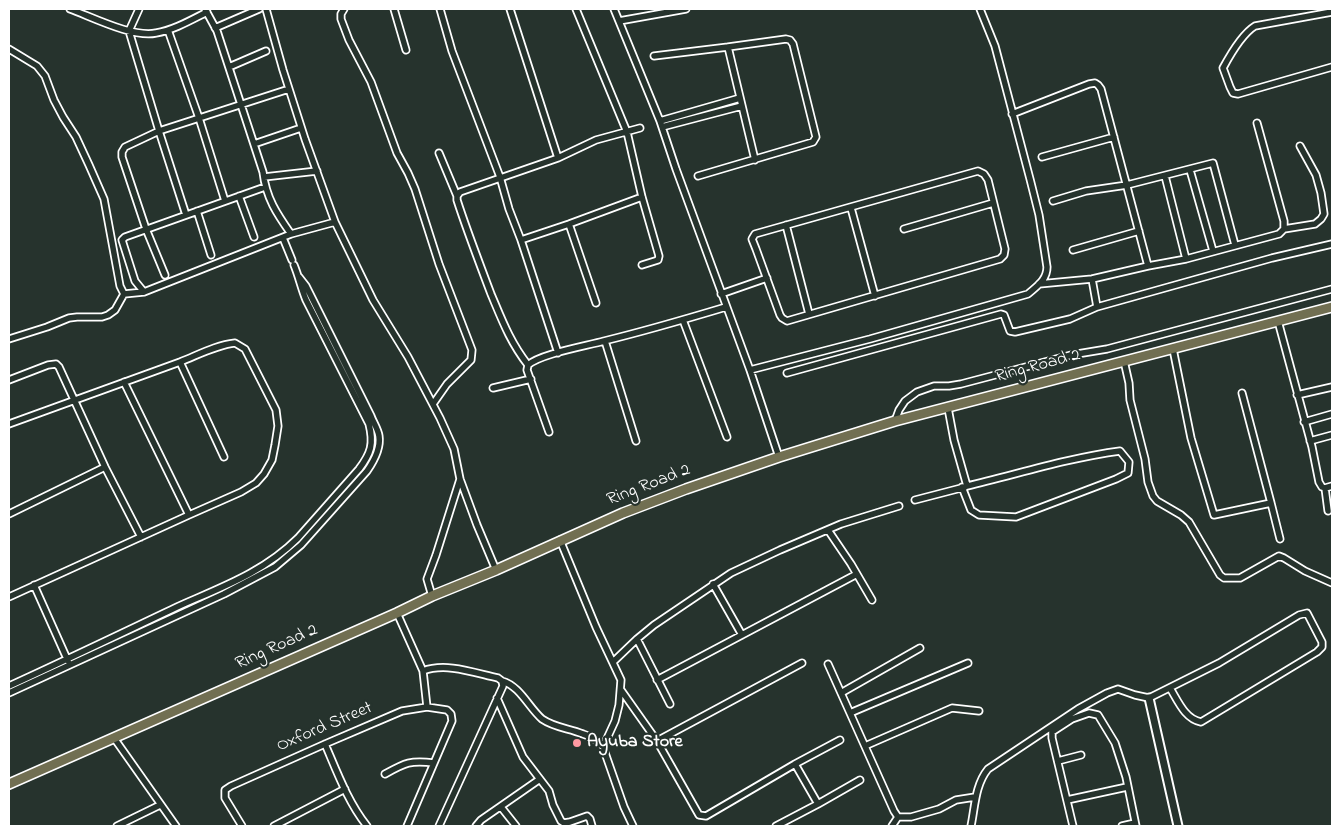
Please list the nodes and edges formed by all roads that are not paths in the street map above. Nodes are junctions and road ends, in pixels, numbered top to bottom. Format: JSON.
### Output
{"nodes":[{"id":1,"x":70,"y":9,"type":"edge"},
{"id":2,"x":139,"y":9,"type":"edge"},
{"id":3,"x":259,"y":9,"type":"edge"},
{"id":4,"x":266,"y":9,"type":"edge"},
{"id":5,"x":344,"y":9,"type":"edge"},
{"id":6,"x":394,"y":9,"type":"edge"},
{"id":7,"x":440,"y":9,"type":"edge"},
{"id":8,"x":510,"y":9,"type":"edge"},
{"id":9,"x":576,"y":9,"type":"edge"},
{"id":10,"x":614,"y":9,"type":"edge"},
{"id":11,"x":686,"y":9,"type":"edge"},
{"id":12,"x":980,"y":9,"type":"edge"},
{"id":13,"x":206,"y":10,"type":"edge"},
{"id":14,"x":83,"y":11,"type":"edge"},
{"id":15,"x":1332,"y":12,"type":"edge"},
{"id":16,"x":619,"y":20,"type":"junction"},
{"id":17,"x":215,"y":28,"type":"junction"},
{"id":18,"x":168,"y":30,"type":"junction"},
{"id":19,"x":129,"y":31,"type":"junction"},
{"id":20,"x":728,"y":46,"type":"junction"},
{"id":21,"x":9,"y":49,"type":"edge"},
{"id":22,"x":406,"y":50,"type":"dead end"},
{"id":23,"x":266,"y":51,"type":"dead end"},
{"id":24,"x":654,"y":56,"type":"dead end"},
{"id":25,"x":229,"y":67,"type":"junction"},
{"id":26,"x":1332,"y":67,"type":"edge"},
{"id":27,"x":289,"y":88,"type":"junction"},
{"id":28,"x":740,"y":98,"type":"junction"},
{"id":29,"x":241,"y":105,"type":"junction"},
{"id":30,"x":742,"y":106,"type":"junction"},
{"id":31,"x":1012,"y":114,"type":"junction"},
{"id":32,"x":198,"y":118,"type":"junction"},
{"id":33,"x":660,"y":121,"type":"junction"},
{"id":34,"x":1256,"y":123,"type":"dead end"},
{"id":35,"x":662,"y":127,"type":"junction"},
{"id":36,"x":301,"y":128,"type":"junction"},
{"id":37,"x":640,"y":128,"type":"dead end"},
{"id":38,"x":158,"y":131,"type":"junction"},
{"id":39,"x":626,"y":132,"type":"junction"},
{"id":40,"x":1114,"y":137,"type":"junction"},
{"id":41,"x":254,"y":144,"type":"junction"},
{"id":42,"x":1300,"y":146,"type":"dead end"},
{"id":43,"x":439,"y":153,"type":"dead end"},
{"id":44,"x":1042,"y":157,"type":"dead end"},
{"id":45,"x":558,"y":158,"type":"junction"},
{"id":46,"x":755,"y":160,"type":"junction"},
{"id":47,"x":1190,"y":170,"type":"junction"},
{"id":48,"x":317,"y":171,"type":"junction"},
{"id":49,"x":698,"y":176,"type":"dead end"},
{"id":50,"x":1165,"y":176,"type":"junction"},
{"id":51,"x":264,"y":177,"type":"junction"},
{"id":52,"x":500,"y":177,"type":"junction"},
{"id":53,"x":1127,"y":185,"type":"junction"},
{"id":54,"x":265,"y":187,"type":"junction"},
{"id":55,"x":239,"y":196,"type":"junction"},
{"id":56,"x":457,"y":196,"type":"junction"},
{"id":57,"x":642,"y":197,"type":"junction"},
{"id":58,"x":225,"y":201,"type":"junction"},
{"id":59,"x":1053,"y":201,"type":"dead end"},
{"id":60,"x":993,"y":203,"type":"junction"},
{"id":61,"x":851,"y":208,"type":"junction"},
{"id":62,"x":196,"y":211,"type":"junction"},
{"id":63,"x":186,"y":215,"type":"junction"},
{"id":64,"x":335,"y":222,"type":"junction"},
{"id":65,"x":569,"y":224,"type":"junction"},
{"id":66,"x":786,"y":225,"type":"junction"},
{"id":67,"x":146,"y":229,"type":"junction"},
{"id":68,"x":904,"y":229,"type":"dead end"},
{"id":69,"x":1284,"y":229,"type":"junction"},
{"id":70,"x":1139,"y":231,"type":"junction"},
{"id":71,"x":291,"y":234,"type":"junction"},
{"id":72,"x":254,"y":237,"type":"dead end"},
{"id":73,"x":283,"y":238,"type":"junction"},
{"id":74,"x":521,"y":240,"type":"junction"},
{"id":75,"x":1332,"y":244,"type":"edge"},
{"id":76,"x":1236,"y":245,"type":"junction"},
{"id":77,"x":1074,"y":250,"type":"dead end"},
{"id":78,"x":1213,"y":252,"type":"junction"},
{"id":79,"x":211,"y":255,"type":"dead end"},
{"id":80,"x":1186,"y":259,"type":"junction"},
{"id":81,"x":642,"y":265,"type":"dead end"},
{"id":82,"x":1148,"y":266,"type":"junction"},
{"id":83,"x":165,"y":275,"type":"dead end"},
{"id":84,"x":766,"y":278,"type":"junction"},
{"id":85,"x":1092,"y":279,"type":"junction"},
{"id":86,"x":1039,"y":284,"type":"junction"},
{"id":87,"x":1332,"y":289,"type":"edge"},
{"id":88,"x":144,"y":292,"type":"junction"},
{"id":89,"x":124,"y":294,"type":"junction"},
{"id":90,"x":722,"y":294,"type":"junction"},
{"id":91,"x":875,"y":296,"type":"junction"},
{"id":92,"x":596,"y":303,"type":"dead end"},
{"id":93,"x":726,"y":307,"type":"junction"},
{"id":94,"x":1097,"y":307,"type":"junction"},
{"id":95,"x":1332,"y":307,"type":"edge"},
{"id":96,"x":809,"y":314,"type":"junction"},
{"id":97,"x":683,"y":320,"type":"junction"},
{"id":98,"x":1278,"y":321,"type":"junction"},
{"id":99,"x":9,"y":338,"type":"edge"},
{"id":100,"x":604,"y":341,"type":"junction"},
{"id":101,"x":1173,"y":349,"type":"junction"},
{"id":102,"x":558,"y":353,"type":"junction"},
{"id":103,"x":1124,"y":361,"type":"junction"},
{"id":104,"x":180,"y":362,"type":"junction"},
{"id":105,"x":528,"y":365,"type":"junction"},
{"id":106,"x":750,"y":370,"type":"junction"},
{"id":107,"x":786,"y":373,"type":"dead end"},
{"id":108,"x":348,"y":375,"type":"junction"},
{"id":109,"x":531,"y":379,"type":"junction"},
{"id":110,"x":9,"y":380,"type":"edge"},
{"id":111,"x":124,"y":382,"type":"junction"},
{"id":112,"x":1332,"y":387,"type":"edge"},
{"id":113,"x":493,"y":388,"type":"dead end"},
{"id":114,"x":1242,"y":393,"type":"dead end"},
{"id":115,"x":1297,"y":395,"type":"junction"},
{"id":116,"x":74,"y":401,"type":"junction"},
{"id":117,"x":433,"y":404,"type":"junction"},
{"id":118,"x":948,"y":408,"type":"junction"},
{"id":119,"x":1332,"y":414,"type":"edge"},
{"id":120,"x":895,"y":421,"type":"junction"},
{"id":121,"x":1304,"y":422,"type":"junction"},
{"id":122,"x":9,"y":424,"type":"edge"},
{"id":123,"x":549,"y":432,"type":"dead end"},
{"id":124,"x":1332,"y":435,"type":"edge"},
{"id":125,"x":727,"y":437,"type":"dead end"},
{"id":126,"x":636,"y":441,"type":"dead end"},
{"id":127,"x":1310,"y":441,"type":"junction"},
{"id":128,"x":224,"y":457,"type":"dead end"},
{"id":129,"x":779,"y":457,"type":"junction"},
{"id":130,"x":105,"y":467,"type":"junction"},
{"id":131,"x":460,"y":479,"type":"junction"},
{"id":132,"x":1332,"y":486,"type":"edge"},
{"id":133,"x":965,"y":487,"type":"junction"},
{"id":134,"x":1325,"y":488,"type":"junction"},
{"id":135,"x":915,"y":500,"type":"dead end"},
{"id":136,"x":1271,"y":503,"type":"junction"},
{"id":137,"x":900,"y":506,"type":"dead end"},
{"id":138,"x":1328,"y":511,"type":"dead end"},
{"id":139,"x":9,"y":514,"type":"edge"},
{"id":140,"x":189,"y":515,"type":"junction"},
{"id":141,"x":828,"y":530,"type":"junction"},
{"id":142,"x":141,"y":536,"type":"junction"},
{"id":143,"x":560,"y":540,"type":"junction"},
{"id":144,"x":1280,"y":540,"type":"dead end"},
{"id":145,"x":496,"y":570,"type":"junction"},
{"id":146,"x":857,"y":574,"type":"junction"},
{"id":147,"x":1332,"y":583,"type":"edge"},
{"id":148,"x":713,"y":584,"type":"junction"},
{"id":149,"x":34,"y":585,"type":"junction"},
{"id":150,"x":221,"y":588,"type":"junction"},
{"id":151,"x":224,"y":594,"type":"junction"},
{"id":152,"x":432,"y":596,"type":"junction"},
{"id":153,"x":9,"y":597,"type":"edge"},
{"id":154,"x":872,"y":600,"type":"dead end"},
{"id":155,"x":397,"y":613,"type":"junction"},
{"id":156,"x":742,"y":635,"type":"junction"},
{"id":157,"x":637,"y":639,"type":"junction"},
{"id":158,"x":920,"y":648,"type":"dead end"},
{"id":159,"x":69,"y":662,"type":"junction"},
{"id":160,"x":613,"y":662,"type":"junction"},
{"id":161,"x":802,"y":663,"type":"dead end"},
{"id":162,"x":968,"y":663,"type":"dead end"},
{"id":163,"x":828,"y":664,"type":"dead end"},
{"id":164,"x":423,"y":671,"type":"junction"},
{"id":165,"x":657,"y":680,"type":"junction"},
{"id":166,"x":502,"y":681,"type":"junction"},
{"id":167,"x":9,"y":686,"type":"edge"},
{"id":168,"x":1170,"y":688,"type":"junction"},
{"id":169,"x":621,"y":690,"type":"junction"},
{"id":170,"x":9,"y":693,"type":"edge"},
{"id":171,"x":841,"y":693,"type":"junction"},
{"id":172,"x":497,"y":698,"type":"junction"},
{"id":173,"x":1149,"y":698,"type":"junction"},
{"id":174,"x":670,"y":704,"type":"dead end"},
{"id":175,"x":428,"y":707,"type":"junction"},
{"id":176,"x":979,"y":711,"type":"dead end"},
{"id":177,"x":850,"y":713,"type":"junction"},
{"id":178,"x":114,"y":738,"type":"junction"},
{"id":179,"x":840,"y":740,"type":"dead end"},
{"id":180,"x":657,"y":741,"type":"junction"},
{"id":181,"x":325,"y":744,"type":"junction"},
{"id":182,"x":604,"y":745,"type":"junction"},
{"id":183,"x":865,"y":746,"type":"junction"},
{"id":184,"x":1081,"y":755,"type":"dead end"},
{"id":185,"x":1058,"y":761,"type":"junction"},
{"id":186,"x":434,"y":764,"type":"junction"},
{"id":187,"x":795,"y":764,"type":"junction"},
{"id":188,"x":384,"y":774,"type":"dead end"},
{"id":189,"x":540,"y":778,"type":"junction"},
{"id":190,"x":860,"y":780,"type":"dead end"},
{"id":191,"x":9,"y":784,"type":"edge"},
{"id":192,"x":1127,"y":787,"type":"junction"},
{"id":193,"x":345,"y":788,"type":"junction"},
{"id":194,"x":976,"y":797,"type":"junction"},
{"id":195,"x":1068,"y":800,"type":"junction"},
{"id":196,"x":818,"y":804,"type":"junction"},
{"id":197,"x":160,"y":805,"type":"junction"},
{"id":198,"x":501,"y":807,"type":"junction"},
{"id":199,"x":898,"y":818,"type":"junction"},
{"id":200,"x":561,"y":821,"type":"junction"},
{"id":201,"x":1135,"y":825,"type":"edge"},
{"id":202,"x":120,"y":826,"type":"edge"},
{"id":203,"x":176,"y":826,"type":"edge"},
{"id":204,"x":242,"y":826,"type":"edge"},
{"id":205,"x":274,"y":826,"type":"edge"},
{"id":206,"x":367,"y":826,"type":"edge"},
{"id":207,"x":407,"y":826,"type":"edge"},
{"id":208,"x":439,"y":826,"type":"edge"},
{"id":209,"x":476,"y":826,"type":"edge"},
{"id":210,"x":516,"y":826,"type":"edge"},
{"id":211,"x":556,"y":826,"type":"edge"},
{"id":212,"x":592,"y":826,"type":"edge"},
{"id":213,"x":633,"y":826,"type":"edge"},
{"id":214,"x":776,"y":826,"type":"edge"},
{"id":215,"x":892,"y":826,"type":"edge"},
{"id":216,"x":971,"y":826,"type":"edge"},
{"id":217,"x":1073,"y":826,"type":"edge"},
{"id":218,"x":1122,"y":826,"type":"edge"},
{"id":219,"x":1178,"y":826,"type":"edge"}],
"edges":[{"from":1,"to":14,"type":"street"},
{"from":2,"to":19,"type":"street"},
{"from":3,"to":17,"type":"street"},
{"from":4,"to":27,"type":"street"},
{"from":5,"to":117,"type":"street"},
{"from":6,"to":22,"type":"street"},
{"from":7,"to":52,"type":"street"},
{"from":8,"to":45,"type":"street"},
{"from":9,"to":39,"type":"street"},
{"from":10,"to":16,"type":"street"},
{"from":11,"to":16,"type":"street"},
{"from":12,"to":31,"type":"street"},
{"from":13,"to":17,"type":"street"},
{"from":13,"to":18,"type":"street"},
{"from":14,"to":19,"type":"street"},
{"from":15,"to":26,"type":"street"},
{"from":16,"to":33,"type":"street"},
{"from":17,"to":25,"type":"street"},
{"from":18,"to":19,"type":"street"},
{"from":18,"to":32,"type":"street"},
{"from":19,"to":38,"type":"street"},
{"from":20,"to":24,"type":"street"},
{"from":20,"to":28,"type":"street"},
{"from":20,"to":46,"type":"street"},
{"from":21,"to":89,"type":"street"},
{"from":23,"to":25,"type":"street"},
{"from":25,"to":29,"type":"street"},
{"from":27,"to":29,"type":"street"},
{"from":27,"to":36,"type":"street"},
{"from":28,"to":30,"type":"street"},
{"from":28,"to":33,"type":"street"},
{"from":29,"to":32,"type":"street"},
{"from":29,"to":41,"type":"street"},
{"from":30,"to":35,"type":"street"},
{"from":30,"to":46,"type":"street"},
{"from":31,"to":40,"type":"street"},
{"from":31,"to":86,"type":"street"},
{"from":32,"to":38,"type":"street"},
{"from":32,"to":58,"type":"street"},
{"from":33,"to":35,"type":"street"},
{"from":34,"to":69,"type":"street"},
{"from":35,"to":90,"type":"street"},
{"from":36,"to":41,"type":"street"},
{"from":36,"to":48,"type":"street"},
{"from":37,"to":39,"type":"street"},
{"from":38,"to":63,"type":"street"},
{"from":38,"to":67,"type":"street"},
{"from":39,"to":45,"type":"street"},
{"from":39,"to":57,"type":"street"},
{"from":40,"to":44,"type":"street"},
{"from":40,"to":53,"type":"street"},
{"from":41,"to":51,"type":"street"},
{"from":42,"to":69,"type":"street"},
{"from":43,"to":56,"type":"street"},
{"from":45,"to":52,"type":"street"},
{"from":46,"to":49,"type":"street"},
{"from":47,"to":50,"type":"street"},
{"from":47,"to":76,"type":"street"},
{"from":47,"to":78,"type":"street"},
{"from":48,"to":51,"type":"street"},
{"from":48,"to":64,"type":"street"},
{"from":50,"to":53,"type":"street"},
{"from":50,"to":80,"type":"street"},
{"from":51,"to":54,"type":"street"},
{"from":52,"to":56,"type":"street"},
{"from":52,"to":74,"type":"street"},
{"from":53,"to":59,"type":"street"},
{"from":53,"to":70,"type":"street"},
{"from":54,"to":55,"type":"street"},
{"from":54,"to":71,"type":"street"},
{"from":55,"to":58,"type":"street"},
{"from":55,"to":72,"type":"street"},
{"from":56,"to":105,"type":"street"},
{"from":57,"to":65,"type":"street"},
{"from":57,"to":81,"type":"street"},
{"from":58,"to":62,"type":"street"},
{"from":60,"to":61,"type":"street"},
{"from":60,"to":68,"type":"street"},
{"from":60,"to":91,"type":"street"},
{"from":61,"to":66,"type":"street"},
{"from":61,"to":91,"type":"street"},
{"from":62,"to":63,"type":"street"},
{"from":62,"to":79,"type":"street"},
{"from":63,"to":67,"type":"street"},
{"from":64,"to":71,"type":"street"},
{"from":64,"to":117,"type":"street"},
{"from":65,"to":74,"type":"street"},
{"from":65,"to":92,"type":"street"},
{"from":66,"to":84,"type":"street"},
{"from":66,"to":96,"type":"street"},
{"from":67,"to":83,"type":"street"},
{"from":67,"to":88,"type":"street"},
{"from":69,"to":76,"type":"street"},
{"from":70,"to":77,"type":"street"},
{"from":70,"to":82,"type":"street"},
{"from":71,"to":73,"type":"street"},
{"from":73,"to":88,"type":"street"},
{"from":73,"to":108,"type":"street"},
{"from":74,"to":102,"type":"street"},
{"from":75,"to":94,"type":"street"},
{"from":76,"to":78,"type":"street"},
{"from":78,"to":80,"type":"street"},
{"from":80,"to":82,"type":"street"},
{"from":82,"to":85,"type":"street"},
{"from":84,"to":90,"type":"street"},
{"from":84,"to":96,"type":"street"},
{"from":85,"to":86,"type":"street"},
{"from":85,"to":94,"type":"street"},
{"from":86,"to":106,"type":"street"},
{"from":87,"to":120,"type":"street"},
{"from":88,"to":89,"type":"street"},
{"from":89,"to":99,"type":"street"},
{"from":90,"to":93,"type":"street"},
{"from":91,"to":96,"type":"street"},
{"from":93,"to":97,"type":"street"},
{"from":93,"to":106,"type":"street"},
{"from":94,"to":107,"type":"street"},
{"from":95,"to":98,"type":"main road","name":"Ring Road 2"},
{"from":97,"to":100,"type":"street"},
{"from":97,"to":125,"type":"street"},
{"from":98,"to":101,"type":"main road","name":"Ring Road 2"},
{"from":98,"to":115,"type":"street"},
{"from":100,"to":102,"type":"street"},
{"from":100,"to":126,"type":"street"},
{"from":101,"to":103,"type":"main road","name":"Ring Road 2"},
{"from":101,"to":136,"type":"street"},
{"from":102,"to":105,"type":"street"},
{"from":103,"to":118,"type":"main road","name":"Ring Road 2"},
{"from":103,"to":147,"type":"street"},
{"from":104,"to":111,"type":"street"},
{"from":104,"to":128,"type":"street"},
{"from":104,"to":140,"type":"street"},
{"from":105,"to":109,"type":"street"},
{"from":106,"to":129,"type":"street"},
{"from":108,"to":150,"type":"street"},
{"from":108,"to":151,"type":"street"},
{"from":109,"to":113,"type":"street"},
{"from":109,"to":123,"type":"street"},
{"from":110,"to":116,"type":"street"},
{"from":111,"to":116,"type":"street"},
{"from":111,"to":140,"type":"street"},
{"from":112,"to":115,"type":"street"},
{"from":114,"to":136,"type":"street"},
{"from":115,"to":121,"type":"street"},
{"from":116,"to":122,"type":"street"},
{"from":116,"to":130,"type":"street"},
{"from":117,"to":131,"type":"street"},
{"from":118,"to":120,"type":"main road","name":"Ring Road 2"},
{"from":118,"to":133,"type":"street"},
{"from":119,"to":121,"type":"street"},
{"from":120,"to":129,"type":"main road","name":"Ring Road 2"},
{"from":121,"to":127,"type":"street"},
{"from":124,"to":127,"type":"street"},
{"from":127,"to":134,"type":"street"},
{"from":129,"to":143,"type":"main road","name":"Ring Road 2"},
{"from":130,"to":139,"type":"street"},
{"from":130,"to":142,"type":"street"},
{"from":131,"to":145,"type":"street"},
{"from":131,"to":152,"type":"street"},
{"from":132,"to":134,"type":"street"},
{"from":133,"to":133,"type":"street"},
{"from":133,"to":135,"type":"street"},
{"from":134,"to":138,"type":"street"},
{"from":136,"to":144,"type":"street"},
{"from":137,"to":141,"type":"street"},
{"from":140,"to":142,"type":"street"},
{"from":141,"to":146,"type":"street"},
{"from":141,"to":148,"type":"street"},
{"from":142,"to":149,"type":"street"},
{"from":143,"to":145,"type":"main road","name":"Ring Road 2"},
{"from":143,"to":160,"type":"street"},
{"from":145,"to":152,"type":"main road","name":"Ring Road 2"},
{"from":146,"to":154,"type":"street"},
{"from":146,"to":156,"type":"street"},
{"from":148,"to":156,"type":"street"},
{"from":148,"to":157,"type":"street"},
{"from":149,"to":153,"type":"street"},
{"from":149,"to":159,"type":"street"},
{"from":150,"to":151,"type":"street"},
{"from":150,"to":159,"type":"street"},
{"from":151,"to":159,"type":"street"},
{"from":152,"to":155,"type":"main road","name":"Ring Road 2"},
{"from":155,"to":164,"type":"street"},
{"from":155,"to":178,"type":"main road","name":"Ring Road 2"},
{"from":156,"to":165,"type":"street"},
{"from":157,"to":160,"type":"street"},
{"from":157,"to":165,"type":"street"},
{"from":158,"to":171,"type":"street"},
{"from":159,"to":167,"type":"street"},
{"from":159,"to":170,"type":"street"},
{"from":160,"to":169,"type":"street"},
{"from":161,"to":180,"type":"street"},
{"from":162,"to":177,"type":"street"},
{"from":163,"to":171,"type":"street"},
{"from":164,"to":166,"type":"street"},
{"from":164,"to":175,"type":"street"},
{"from":165,"to":174,"type":"street"},
{"from":166,"to":172,"type":"street"},
{"from":166,"to":182,"type":"street"},
{"from":168,"to":168,"type":"street"},
{"from":168,"to":173,"type":"street"},
{"from":169,"to":180,"type":"street"},
{"from":169,"to":182,"type":"street"},
{"from":171,"to":177,"type":"street"},
{"from":172,"to":189,"type":"street"},
{"from":172,"to":208,"type":"street"},
{"from":173,"to":194,"type":"street"},
{"from":173,"to":219,"type":"street"},
{"from":175,"to":181,"type":"street","name":"Oxford Street"},
{"from":175,"to":186,"type":"street","name":"Oxford Street"},
{"from":176,"to":183,"type":"street"},
{"from":177,"to":183,"type":"street"},
{"from":178,"to":191,"type":"main road","name":"Ring Road 2"},
{"from":178,"to":197,"type":"street"},
{"from":179,"to":187,"type":"street"},
{"from":180,"to":187,"type":"street"},
{"from":181,"to":193,"type":"street"},
{"from":181,"to":204,"type":"street","name":"Oxford Street"},
{"from":182,"to":213,"type":"street"},
{"from":183,"to":199,"type":"street"},
{"from":184,"to":185,"type":"street"},
{"from":185,"to":192,"type":"street"},
{"from":185,"to":195,"type":"street"},
{"from":186,"to":188,"type":"street"},
{"from":186,"to":207,"type":"street"},
{"from":187,"to":196,"type":"street"},
{"from":189,"to":198,"type":"street"},
{"from":189,"to":200,"type":"street"},
{"from":190,"to":196,"type":"street"},
{"from":192,"to":195,"type":"street"},
{"from":192,"to":201,"type":"street"},
{"from":193,"to":205,"type":"street"},
{"from":193,"to":206,"type":"street"},
{"from":194,"to":199,"type":"street"},
{"from":194,"to":216,"type":"street"},
{"from":195,"to":217,"type":"street"},
{"from":196,"to":214,"type":"street"},
{"from":197,"to":202,"type":"street"},
{"from":197,"to":203,"type":"street"},
{"from":198,"to":209,"type":"street"},
{"from":198,"to":210,"type":"street"},
{"from":199,"to":215,"type":"street"},
{"from":200,"to":211,"type":"street"},
{"from":200,"to":212,"type":"street"},
{"from":201,"to":218,"type":"street"}]}
